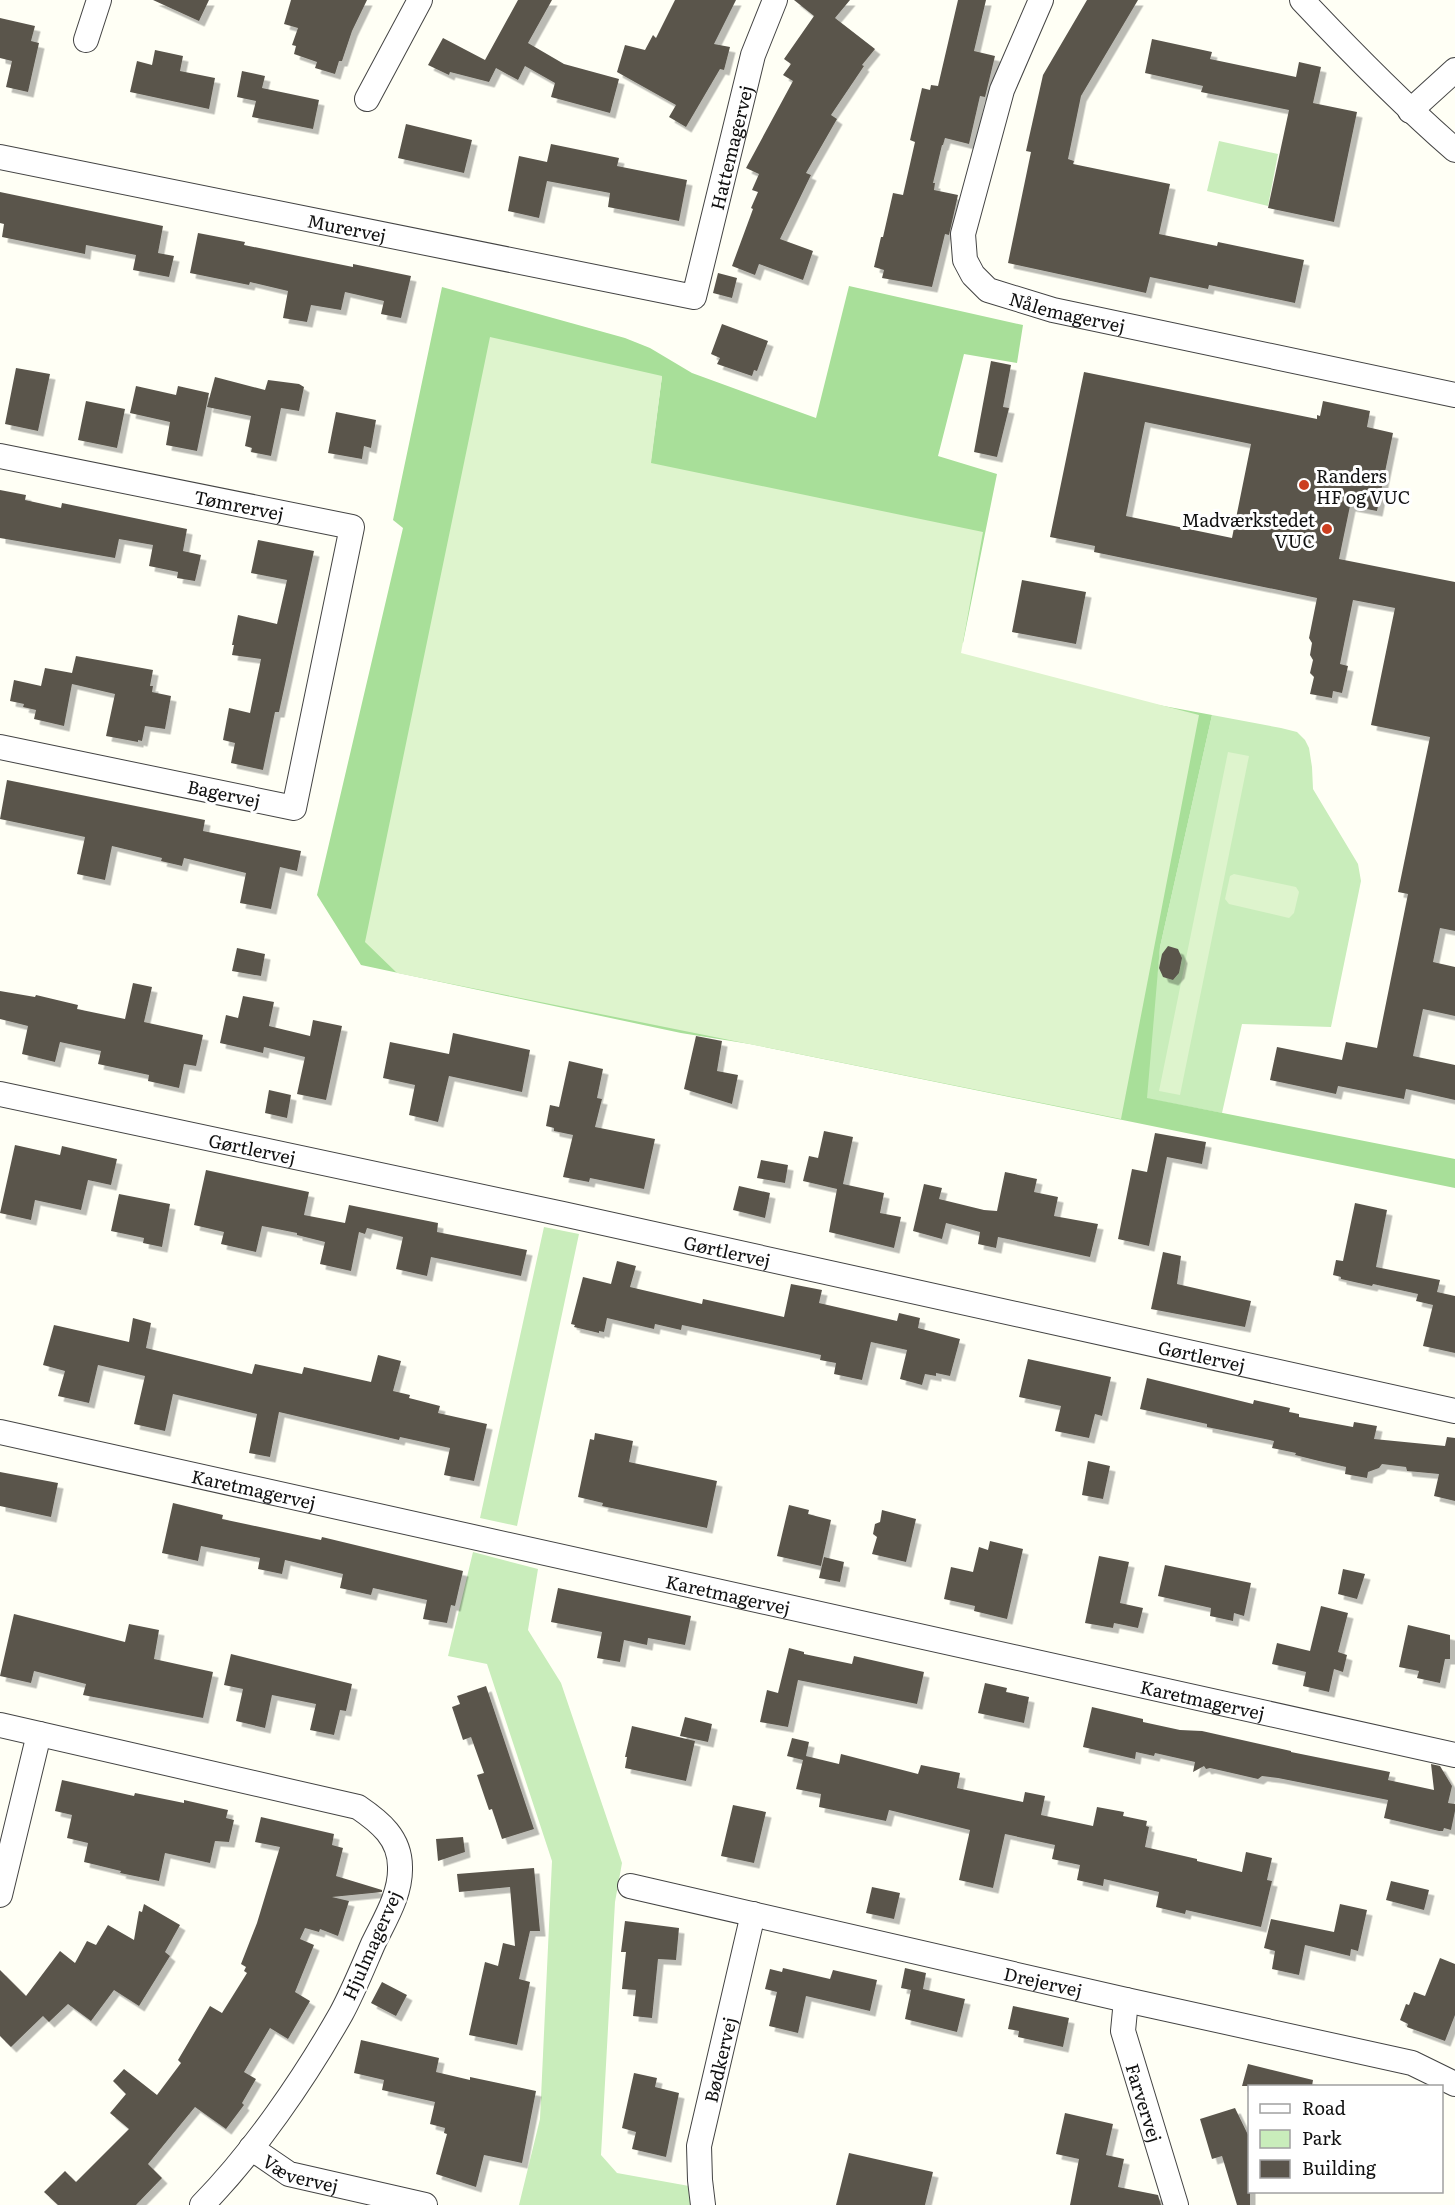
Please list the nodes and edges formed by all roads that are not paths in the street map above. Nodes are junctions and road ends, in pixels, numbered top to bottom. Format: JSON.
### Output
{"nodes":[{"id":1,"x":99,"y":0,"type":"edge"},
{"id":2,"x":420,"y":0,"type":"edge"},
{"id":3,"x":775,"y":0,"type":"edge"},
{"id":4,"x":1041,"y":0,"type":"edge"},
{"id":5,"x":1302,"y":0,"type":"edge"},
{"id":6,"x":86,"y":40,"type":"dead end"},
{"id":7,"x":1455,"y":70,"type":"edge"},
{"id":8,"x":367,"y":99,"type":"dead end"},
{"id":9,"x":1410,"y":111,"type":"junction"},
{"id":10,"x":1455,"y":150,"type":"edge"},
{"id":11,"x":0,"y":157,"type":"edge"},
{"id":12,"x":694,"y":297,"type":"joint"},
{"id":13,"x":1455,"y":395,"type":"edge"},
{"id":14,"x":0,"y":456,"type":"edge"},
{"id":15,"x":326,"y":654,"type":"joint"},
{"id":16,"x":0,"y":747,"type":"edge"},
{"id":17,"x":0,"y":1094,"type":"edge"},
{"id":18,"x":1455,"y":1412,"type":"edge"},
{"id":19,"x":0,"y":1432,"type":"edge"},
{"id":20,"x":0,"y":1725,"type":"edge"},
{"id":21,"x":39,"y":1734,"type":"junction"},
{"id":22,"x":1455,"y":1755,"type":"edge"},
{"id":23,"x":630,"y":1886,"type":"dead end"},
{"id":24,"x":0,"y":1895,"type":"edge"},
{"id":25,"x":753,"y":1914,"type":"junction"},
{"id":26,"x":1126,"y":2000,"type":"junction"},
{"id":27,"x":1455,"y":2084,"type":"edge"},
{"id":28,"x":251,"y":2148,"type":"junction"},
{"id":29,"x":202,"y":2205,"type":"edge"},
{"id":30,"x":425,"y":2205,"type":"edge"},
{"id":31,"x":703,"y":2205,"type":"edge"},
{"id":32,"x":1176,"y":2205,"type":"edge"}],
"edges":[{"from":1,"to":6,"type":"street"},
{"from":2,"to":8,"type":"street"},
{"from":3,"to":12,"type":"street","name":"Hattemagervej"},
{"from":4,"to":13,"type":"street","name":"Nålemagervej"},
{"from":5,"to":9,"type":"street"},
{"from":7,"to":9,"type":"street"},
{"from":9,"to":10,"type":"street"},
{"from":11,"to":12,"type":"street","name":"Murervej"},
{"from":14,"to":15,"type":"street","name":"Tømrervej"},
{"from":15,"to":16,"type":"street","name":"Bagervej"},
{"from":17,"to":18,"type":"street","name":"Gørtlervej"},
{"from":19,"to":22,"type":"street","name":"Karetmagervej"},
{"from":20,"to":21,"type":"street","name":"Hjulmagervej"},
{"from":21,"to":24,"type":"street"},
{"from":21,"to":28,"type":"street","name":"Hjulmagervej"},
{"from":23,"to":25,"type":"street","name":"Drejervej"},
{"from":25,"to":26,"type":"street","name":"Drejervej"},
{"from":25,"to":31,"type":"street","name":"Bødkervej"},
{"from":26,"to":27,"type":"street","name":"Drejervej"},
{"from":26,"to":32,"type":"street","name":"Farvervej"},
{"from":28,"to":29,"type":"street","name":"Hjulmagervej"},
{"from":28,"to":30,"type":"street","name":"Vævervej"}]}
